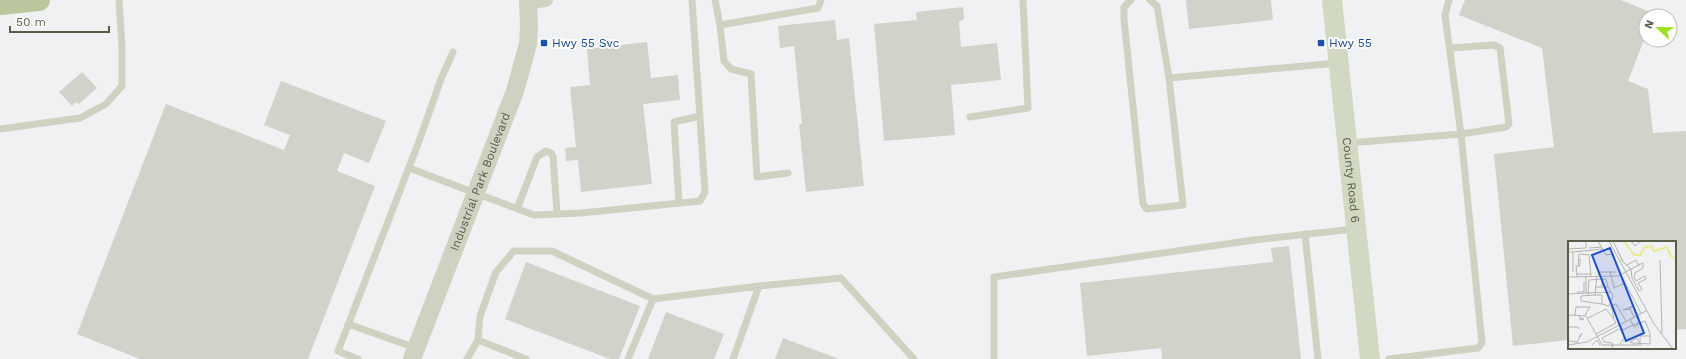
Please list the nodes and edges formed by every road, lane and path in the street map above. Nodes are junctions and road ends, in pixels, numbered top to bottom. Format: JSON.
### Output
{"nodes":[{"id":1,"x":39,"y":0,"type":"edge"},
{"id":2,"x":119,"y":0,"type":"edge"},
{"id":3,"x":546,"y":0,"type":"edge"},
{"id":4,"x":692,"y":0,"type":"edge"},
{"id":5,"x":715,"y":0,"type":"edge"},
{"id":6,"x":821,"y":0,"type":"edge"},
{"id":7,"x":1023,"y":0,"type":"edge"},
{"id":8,"x":1131,"y":0,"type":"edge"},
{"id":9,"x":1150,"y":0,"type":"edge"},
{"id":10,"x":1332,"y":0,"type":"edge"},
{"id":11,"x":1449,"y":0,"type":"edge"},
{"id":12,"x":528,"y":1,"type":"edge"},
{"id":13,"x":0,"y":4,"type":"edge"},
{"id":14,"x":720,"y":25,"type":"junction"},
{"id":15,"x":1450,"y":48,"type":"junction"},
{"id":16,"x":454,"y":52,"type":"dead end"},
{"id":17,"x":1339,"y":63,"type":"junction"},
{"id":18,"x":1168,"y":78,"type":"junction"},
{"id":19,"x":700,"y":116,"type":"junction"},
{"id":20,"x":970,"y":117,"type":"dead end"},
{"id":21,"x":0,"y":129,"type":"edge"},
{"id":22,"x":1461,"y":134,"type":"junction"},
{"id":23,"x":1348,"y":144,"type":"junction"},
{"id":24,"x":409,"y":168,"type":"junction"},
{"id":25,"x":788,"y":173,"type":"dead end"},
{"id":26,"x":476,"y":192,"type":"junction"},
{"id":27,"x":679,"y":203,"type":"junction"},
{"id":28,"x":517,"y":209,"type":"junction"},
{"id":29,"x":557,"y":214,"type":"junction"},
{"id":30,"x":1356,"y":228,"type":"junction"},
{"id":31,"x":1305,"y":234,"type":"junction"},
{"id":32,"x":759,"y":286,"type":"junction"},
{"id":33,"x":653,"y":299,"type":"junction"},
{"id":34,"x":348,"y":324,"type":"junction"},
{"id":35,"x":478,"y":340,"type":"junction"},
{"id":36,"x":414,"y":354,"type":"edge"},
{"id":37,"x":1433,"y":356,"type":"edge"},
{"id":38,"x":358,"y":359,"type":"edge"},
{"id":39,"x":467,"y":359,"type":"edge"},
{"id":40,"x":526,"y":359,"type":"edge"},
{"id":41,"x":628,"y":359,"type":"edge"},
{"id":42,"x":733,"y":359,"type":"edge"},
{"id":43,"x":914,"y":359,"type":"edge"},
{"id":44,"x":994,"y":359,"type":"edge"},
{"id":45,"x":1318,"y":359,"type":"edge"},
{"id":46,"x":1370,"y":359,"type":"edge"},
{"id":47,"x":1389,"y":359,"type":"edge"}],
"edges":[{"from":1,"to":13,"type":"highway"},
{"from":2,"to":21,"type":"lane"},
{"from":3,"to":12,"type":"street"},
{"from":4,"to":19,"type":"lane"},
{"from":5,"to":14,"type":"lane"},
{"from":6,"to":14,"type":"lane"},
{"from":7,"to":20,"type":"lane"},
{"from":8,"to":18,"type":"lane"},
{"from":9,"to":18,"type":"lane"},
{"from":10,"to":17,"type":"main road","name":"County Road 6"},
{"from":11,"to":15,"type":"lane"},
{"from":12,"to":26,"type":"street","name":"Industrial Park Boulevard"},
{"from":14,"to":25,"type":"lane"},
{"from":15,"to":22,"type":"lane"},
{"from":15,"to":22,"type":"lane"},
{"from":16,"to":24,"type":"lane"},
{"from":17,"to":18,"type":"lane"},
{"from":17,"to":23,"type":"main road","name":"County Road 6"},
{"from":19,"to":27,"type":"lane"},
{"from":19,"to":27,"type":"lane"},
{"from":22,"to":23,"type":"lane"},
{"from":22,"to":37,"type":"lane"},
{"from":23,"to":30,"type":"main road","name":"County Road 6"},
{"from":24,"to":26,"type":"lane"},
{"from":24,"to":34,"type":"lane"},
{"from":26,"to":28,"type":"lane"},
{"from":26,"to":36,"type":"street","name":"Industrial Park Boulevard"},
{"from":27,"to":29,"type":"lane"},
{"from":28,"to":29,"type":"lane"},
{"from":28,"to":29,"type":"lane"},
{"from":30,"to":31,"type":"lane"},
{"from":30,"to":46,"type":"main road","name":"County Road 6"},
{"from":31,"to":44,"type":"lane"},
{"from":31,"to":45,"type":"lane"},
{"from":32,"to":33,"type":"lane"},
{"from":32,"to":42,"type":"lane"},
{"from":32,"to":43,"type":"lane"},
{"from":33,"to":35,"type":"lane"},
{"from":33,"to":41,"type":"lane"},
{"from":34,"to":36,"type":"lane"},
{"from":34,"to":38,"type":"lane"},
{"from":35,"to":39,"type":"lane"},
{"from":35,"to":40,"type":"lane"},
{"from":37,"to":47,"type":"lane"}]}
